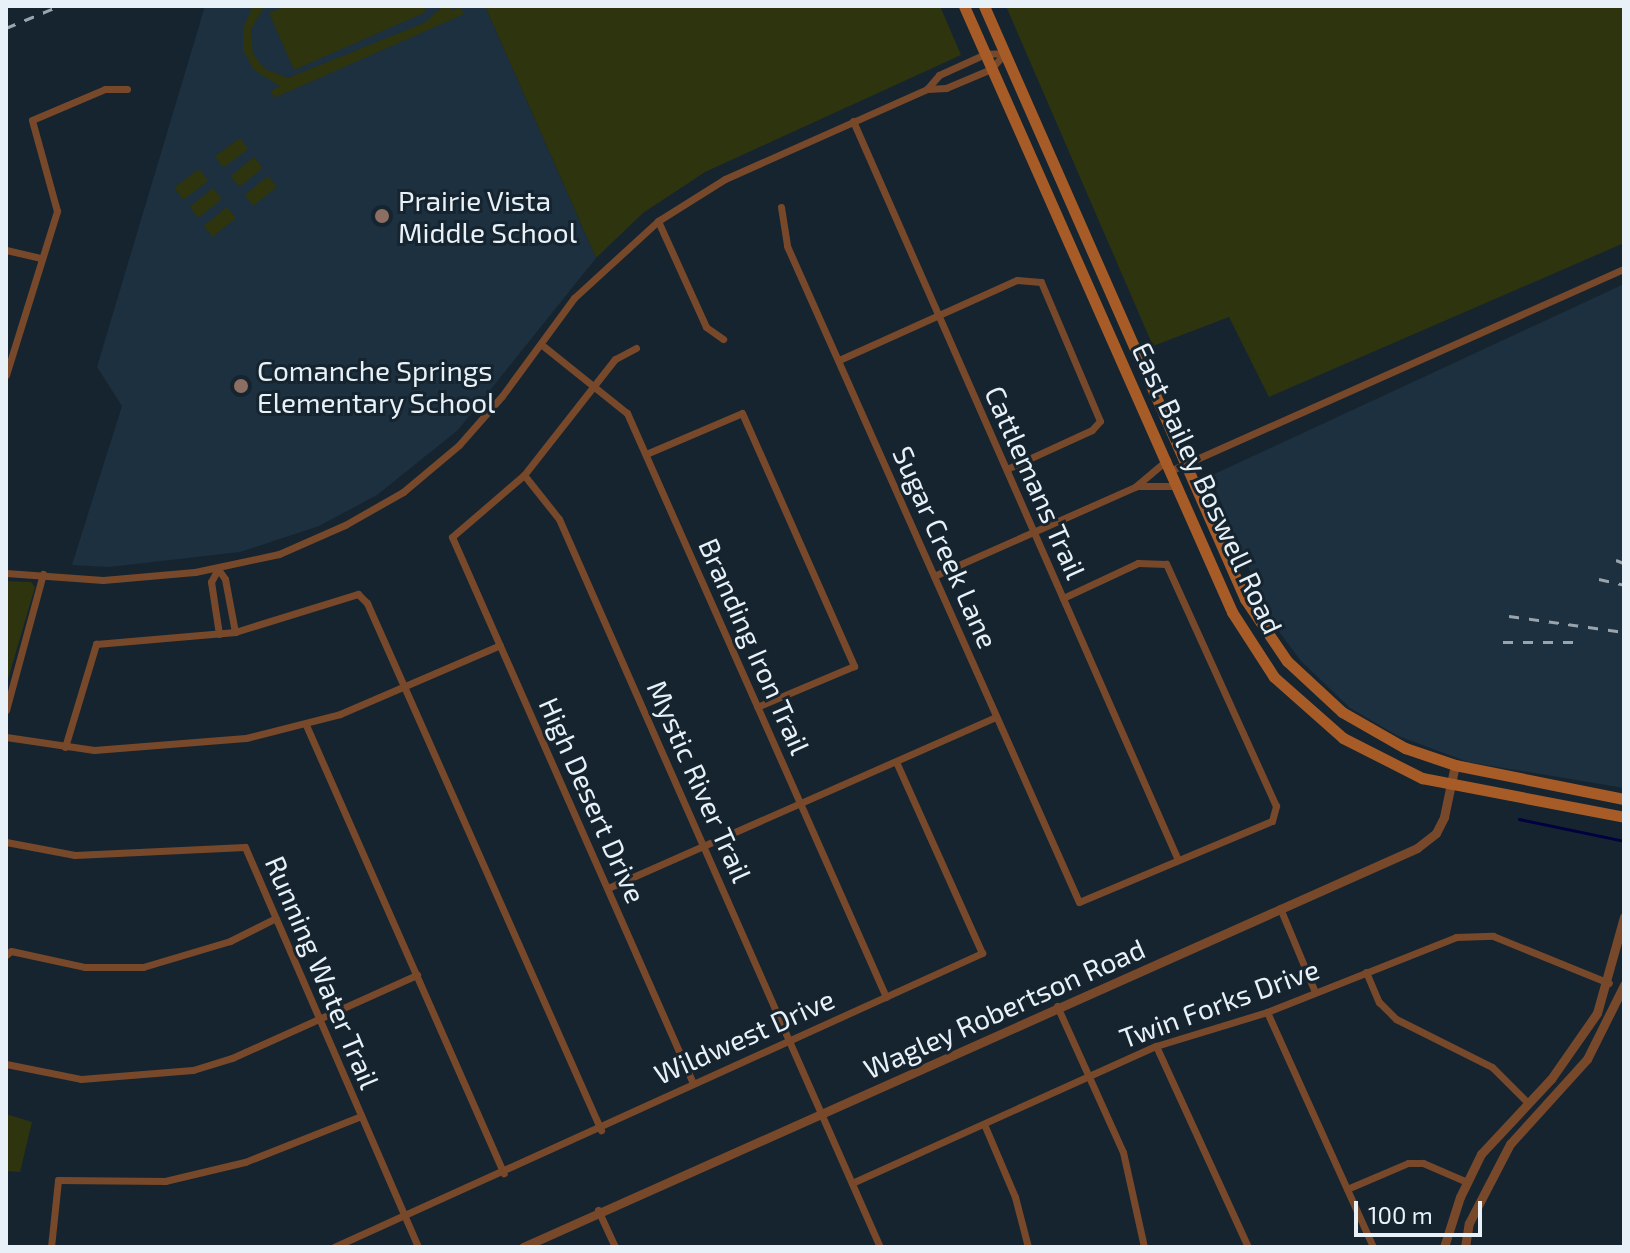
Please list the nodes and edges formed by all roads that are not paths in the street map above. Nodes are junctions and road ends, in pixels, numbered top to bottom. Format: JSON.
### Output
{"nodes":[{"id":1,"x":964,"y":6,"type":"edge"},
{"id":2,"x":984,"y":6,"type":"edge"},
{"id":3,"x":1005,"y":53,"type":"junction"},
{"id":4,"x":985,"y":54,"type":"junction"},
{"id":5,"x":991,"y":69,"type":"junction"},
{"id":6,"x":127,"y":89,"type":"dead end"},
{"id":7,"x":927,"y":89,"type":"junction"},
{"id":8,"x":853,"y":121,"type":"junction"},
{"id":9,"x":781,"y":207,"type":"dead end"},
{"id":10,"x":658,"y":221,"type":"junction"},
{"id":11,"x":6,"y":250,"type":"edge"},
{"id":12,"x":41,"y":258,"type":"junction"},
{"id":13,"x":1624,"y":269,"type":"edge"},
{"id":14,"x":939,"y":316,"type":"junction"},
{"id":15,"x":723,"y":339,"type":"dead end"},
{"id":16,"x":542,"y":345,"type":"junction"},
{"id":17,"x":636,"y":348,"type":"dead end"},
{"id":18,"x":8,"y":359,"type":"edge"},
{"id":19,"x":839,"y":360,"type":"junction"},
{"id":20,"x":6,"y":375,"type":"edge"},
{"id":21,"x":596,"y":384,"type":"junction"},
{"id":22,"x":646,"y":454,"type":"junction"},
{"id":23,"x":1185,"y":464,"type":"junction"},
{"id":24,"x":1170,"y":465,"type":"junction"},
{"id":25,"x":1007,"y":469,"type":"junction"},
{"id":26,"x":524,"y":475,"type":"junction"},
{"id":27,"x":1135,"y":487,"type":"junction"},
{"id":28,"x":1179,"y":487,"type":"junction"},
{"id":29,"x":1034,"y":531,"type":"junction"},
{"id":30,"x":218,"y":569,"type":"junction"},
{"id":31,"x":6,"y":573,"type":"edge"},
{"id":32,"x":43,"y":574,"type":"junction"},
{"id":33,"x":934,"y":576,"type":"junction"},
{"id":34,"x":1063,"y":598,"type":"junction"},
{"id":35,"x":235,"y":632,"type":"junction"},
{"id":36,"x":219,"y":634,"type":"junction"},
{"id":37,"x":500,"y":645,"type":"junction"},
{"id":38,"x":404,"y":687,"type":"junction"},
{"id":39,"x":757,"y":707,"type":"junction"},
{"id":40,"x":6,"y":710,"type":"edge"},
{"id":41,"x":996,"y":717,"type":"junction"},
{"id":42,"x":306,"y":725,"type":"junction"},
{"id":43,"x":6,"y":737,"type":"edge"},
{"id":44,"x":65,"y":747,"type":"junction"},
{"id":45,"x":896,"y":762,"type":"junction"},
{"id":46,"x":1455,"y":765,"type":"junction"},
{"id":47,"x":1451,"y":784,"type":"junction"},
{"id":48,"x":1624,"y":799,"type":"edge"},
{"id":49,"x":801,"y":804,"type":"junction"},
{"id":50,"x":1624,"y":817,"type":"edge"},
{"id":51,"x":6,"y":842,"type":"edge"},
{"id":52,"x":705,"y":845,"type":"junction"},
{"id":53,"x":1178,"y":860,"type":"junction"},
{"id":54,"x":608,"y":888,"type":"junction"},
{"id":55,"x":1280,"y":908,"type":"junction"},
{"id":56,"x":1624,"y":917,"type":"edge"},
{"id":57,"x":276,"y":918,"type":"junction"},
{"id":58,"x":6,"y":955,"type":"edge"},
{"id":59,"x":1366,"y":972,"type":"junction"},
{"id":60,"x":417,"y":975,"type":"junction"},
{"id":61,"x":1609,"y":983,"type":"junction"},
{"id":62,"x":1623,"y":988,"type":"edge"},
{"id":63,"x":1315,"y":992,"type":"junction"},
{"id":64,"x":886,"y":997,"type":"junction"},
{"id":65,"x":1057,"y":1006,"type":"junction"},
{"id":66,"x":1267,"y":1012,"type":"junction"},
{"id":67,"x":319,"y":1020,"type":"junction"},
{"id":68,"x":790,"y":1039,"type":"junction"},
{"id":69,"x":1156,"y":1046,"type":"junction"},
{"id":70,"x":6,"y":1064,"type":"edge"},
{"id":71,"x":1089,"y":1075,"type":"junction"},
{"id":72,"x":692,"y":1081,"type":"junction"},
{"id":73,"x":1527,"y":1102,"type":"junction"},
{"id":74,"x":821,"y":1115,"type":"junction"},
{"id":75,"x":1539,"y":1115,"type":"junction"},
{"id":76,"x":361,"y":1116,"type":"junction"},
{"id":77,"x":984,"y":1124,"type":"junction"},
{"id":78,"x":601,"y":1130,"type":"junction"},
{"id":79,"x":504,"y":1173,"type":"junction"},
{"id":80,"x":1467,"y":1182,"type":"junction"},
{"id":81,"x":852,"y":1183,"type":"junction"},
{"id":82,"x":1347,"y":1189,"type":"junction"},
{"id":83,"x":1484,"y":1191,"type":"junction"},
{"id":84,"x":598,"y":1210,"type":"junction"},
{"id":85,"x":406,"y":1216,"type":"junction"},
{"id":86,"x":51,"y":1247,"type":"edge"},
{"id":87,"x":334,"y":1247,"type":"edge"},
{"id":88,"x":418,"y":1247,"type":"edge"},
{"id":89,"x":523,"y":1247,"type":"edge"},
{"id":90,"x":615,"y":1247,"type":"edge"},
{"id":91,"x":880,"y":1247,"type":"edge"},
{"id":92,"x":1028,"y":1247,"type":"edge"},
{"id":93,"x":1144,"y":1247,"type":"edge"},
{"id":94,"x":1248,"y":1247,"type":"edge"},
{"id":95,"x":1373,"y":1247,"type":"edge"},
{"id":96,"x":1444,"y":1247,"type":"edge"},
{"id":97,"x":1465,"y":1247,"type":"edge"}],
"edges":[{"from":1,"to":4,"type":"main road","name":"East Bailey Boswell Road"},
{"from":2,"to":3,"type":"main road","name":"East Bailey Boswell Road"},
{"from":3,"to":4,"type":"street"},
{"from":3,"to":5,"type":"street"},
{"from":3,"to":23,"type":"main road","name":"East Bailey Boswell Road"},
{"from":4,"to":5,"type":"main road","name":"East Bailey Boswell Road"},
{"from":4,"to":7,"type":"street"},
{"from":5,"to":7,"type":"street"},
{"from":5,"to":24,"type":"main road","name":"East Bailey Boswell Road"},
{"from":6,"to":12,"type":"street"},
{"from":7,"to":8,"type":"street"},
{"from":8,"to":10,"type":"street"},
{"from":8,"to":14,"type":"street","name":"Cattlemans Trail"},
{"from":9,"to":19,"type":"street","name":"Sugar Creek Lane"},
{"from":10,"to":15,"type":"street"},
{"from":10,"to":16,"type":"street"},
{"from":11,"to":12,"type":"street"},
{"from":12,"to":18,"type":"street"},
{"from":13,"to":23,"type":"street"},
{"from":14,"to":19,"type":"street"},
{"from":14,"to":25,"type":"street","name":"Cattlemans Trail"},
{"from":14,"to":25,"type":"street"},
{"from":16,"to":21,"type":"street","name":"Branding Iron Trail"},
{"from":16,"to":30,"type":"street"},
{"from":17,"to":21,"type":"street"},
{"from":18,"to":20,"type":"street"},
{"from":19,"to":33,"type":"street","name":"Sugar Creek Lane"},
{"from":21,"to":22,"type":"street","name":"Branding Iron Trail"},
{"from":21,"to":26,"type":"street"},
{"from":22,"to":39,"type":"street","name":"Branding Iron Trail"},
{"from":22,"to":39,"type":"street"},
{"from":23,"to":24,"type":"street"},
{"from":23,"to":46,"type":"main road","name":"East Bailey Boswell Road"},
{"from":24,"to":27,"type":"street"},
{"from":24,"to":28,"type":"main road","name":"East Bailey Boswell Road"},
{"from":25,"to":29,"type":"street","name":"Cattlemans Trail"},
{"from":26,"to":37,"type":"street","name":"High Desert Drive"},
{"from":26,"to":52,"type":"street","name":"Mystic River Trail"},
{"from":27,"to":28,"type":"street"},
{"from":27,"to":29,"type":"street"},
{"from":28,"to":47,"type":"main road","name":"East Bailey Boswell Road"},
{"from":29,"to":33,"type":"street"},
{"from":29,"to":34,"type":"street","name":"Cattlemans Trail"},
{"from":30,"to":32,"type":"street"},
{"from":30,"to":35,"type":"street"},
{"from":30,"to":36,"type":"street"},
{"from":31,"to":32,"type":"street"},
{"from":32,"to":40,"type":"street"},
{"from":33,"to":41,"type":"street","name":"Sugar Creek Lane"},
{"from":34,"to":53,"type":"street","name":"Cattlemans Trail"},
{"from":34,"to":53,"type":"street"},
{"from":35,"to":36,"type":"street"},
{"from":35,"to":38,"type":"street"},
{"from":36,"to":44,"type":"street"},
{"from":37,"to":38,"type":"street"},
{"from":37,"to":54,"type":"street","name":"High Desert Drive"},
{"from":38,"to":42,"type":"street"},
{"from":38,"to":78,"type":"street"},
{"from":39,"to":49,"type":"street","name":"Branding Iron Trail"},
{"from":41,"to":45,"type":"street"},
{"from":41,"to":53,"type":"street","name":"Sugar Creek Lane"},
{"from":42,"to":44,"type":"street"},
{"from":42,"to":60,"type":"street"},
{"from":43,"to":44,"type":"street"},
{"from":45,"to":49,"type":"street"},
{"from":45,"to":64,"type":"street","name":"Wildwest Drive"},
{"from":46,"to":47,"type":"street","name":"Wagley Robertson Road"},
{"from":46,"to":48,"type":"main road","name":"East Bailey Boswell Road"},
{"from":47,"to":50,"type":"main road","name":"East Bailey Boswell Road"},
{"from":47,"to":55,"type":"street","name":"Wagley Robertson Road"},
{"from":49,"to":52,"type":"street"},
{"from":49,"to":64,"type":"street","name":"Branding Iron Trail"},
{"from":51,"to":57,"type":"street","name":"Running Water Trail"},
{"from":52,"to":54,"type":"street"},
{"from":52,"to":68,"type":"street","name":"Mystic River Trail"},
{"from":54,"to":72,"type":"street","name":"High Desert Drive"},
{"from":55,"to":63,"type":"street"},
{"from":55,"to":65,"type":"street","name":"Wagley Robertson Road"},
{"from":56,"to":61,"type":"street"},
{"from":57,"to":58,"type":"street"},
{"from":57,"to":67,"type":"street","name":"Running Water Trail"},
{"from":59,"to":61,"type":"street","name":"Twin Forks Drive"},
{"from":59,"to":63,"type":"street","name":"Twin Forks Drive"},
{"from":59,"to":73,"type":"street"},
{"from":60,"to":67,"type":"street"},
{"from":60,"to":79,"type":"street"},
{"from":61,"to":62,"type":"street"},
{"from":61,"to":73,"type":"street"},
{"from":62,"to":75,"type":"street"},
{"from":63,"to":66,"type":"street","name":"Twin Forks Drive"},
{"from":64,"to":68,"type":"street","name":"Wildwest Drive"},
{"from":65,"to":71,"type":"street"},
{"from":65,"to":74,"type":"street","name":"Wagley Robertson Road"},
{"from":66,"to":69,"type":"street","name":"Twin Forks Drive"},
{"from":66,"to":82,"type":"street"},
{"from":67,"to":70,"type":"street"},
{"from":67,"to":76,"type":"street","name":"Running Water Trail"},
{"from":68,"to":72,"type":"street","name":"Wildwest Drive"},
{"from":68,"to":74,"type":"street","name":"Mystic River Trail"},
{"from":69,"to":71,"type":"street","name":"Twin Forks Drive"},
{"from":69,"to":94,"type":"street"},
{"from":71,"to":77,"type":"street","name":"Twin Forks Drive"},
{"from":71,"to":93,"type":"street"},
{"from":72,"to":78,"type":"street","name":"Wildwest Drive"},
{"from":73,"to":75,"type":"street"},
{"from":73,"to":80,"type":"street"},
{"from":74,"to":81,"type":"street","name":"Mystic River Trail"},
{"from":74,"to":84,"type":"street","name":"Wagley Robertson Road"},
{"from":75,"to":83,"type":"street"},
{"from":76,"to":85,"type":"street","name":"Running Water Trail"},
{"from":76,"to":86,"type":"street"},
{"from":77,"to":81,"type":"street","name":"Twin Forks Drive"},
{"from":77,"to":92,"type":"street"},
{"from":78,"to":79,"type":"street","name":"Wildwest Drive"},
{"from":79,"to":85,"type":"street","name":"Wildwest Drive"},
{"from":80,"to":82,"type":"street"},
{"from":80,"to":83,"type":"street"},
{"from":80,"to":96,"type":"street"},
{"from":81,"to":91,"type":"street","name":"Mystic River Trail"},
{"from":82,"to":95,"type":"street"},
{"from":83,"to":97,"type":"street"},
{"from":84,"to":89,"type":"street","name":"Wagley Robertson Road"},
{"from":84,"to":90,"type":"street"},
{"from":85,"to":87,"type":"street","name":"Wildwest Drive"},
{"from":85,"to":88,"type":"street","name":"Running Water Trail"}]}
